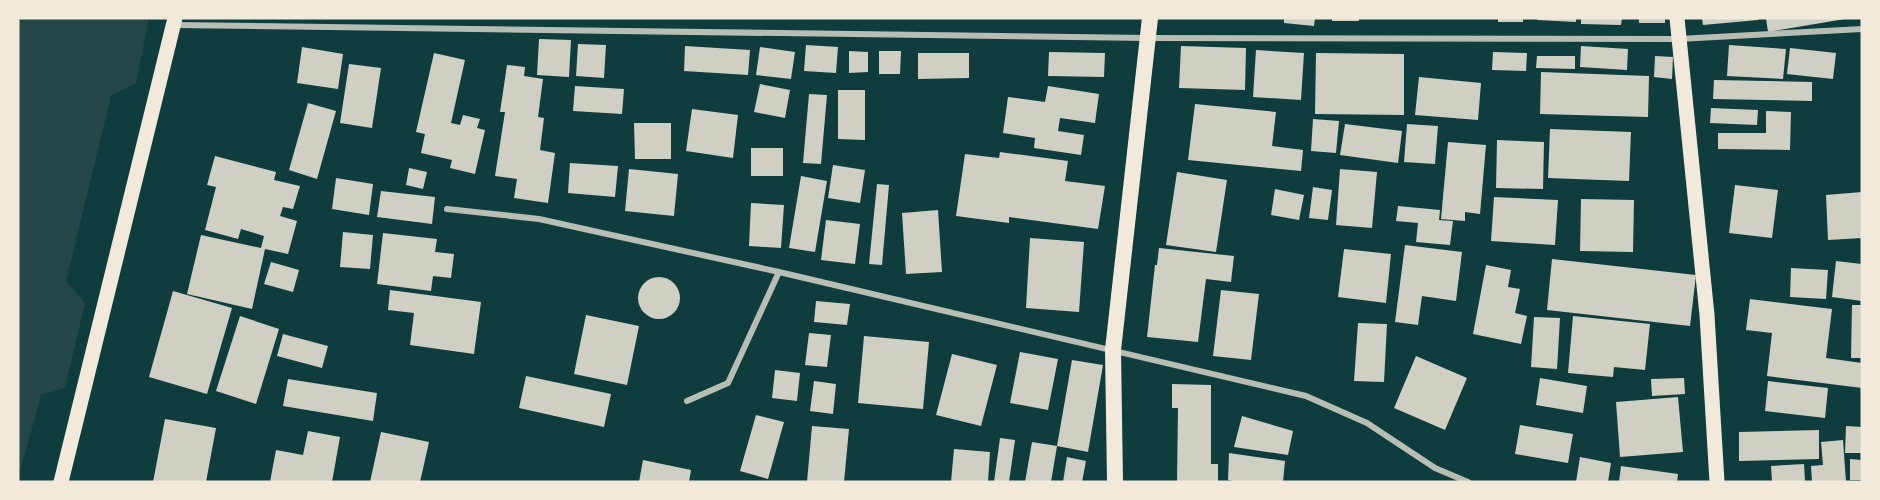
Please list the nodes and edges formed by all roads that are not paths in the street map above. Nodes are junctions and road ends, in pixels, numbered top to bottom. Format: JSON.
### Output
{"nodes":[{"id":1,"x":1150,"y":18,"type":"edge"},
{"id":2,"x":1677,"y":18,"type":"edge"},
{"id":3,"x":174,"y":22,"type":"edge"},
{"id":4,"x":1862,"y":30,"type":"edge"},
{"id":5,"x":1148,"y":38,"type":"junction"},
{"id":6,"x":1679,"y":39,"type":"junction"},
{"id":7,"x":447,"y":209,"type":"dead end"},
{"id":8,"x":779,"y":272,"type":"junction"},
{"id":9,"x":1113,"y":350,"type":"junction"},
{"id":10,"x":687,"y":401,"type":"dead end"},
{"id":11,"x":61,"y":482,"type":"edge"},
{"id":12,"x":1114,"y":482,"type":"edge"},
{"id":13,"x":1468,"y":482,"type":"edge"},
{"id":14,"x":1717,"y":482,"type":"edge"}],
"edges":[{"from":1,"to":5,"type":"highway"},
{"from":2,"to":6,"type":"main road"},
{"from":3,"to":5,"type":"street"},
{"from":3,"to":11,"type":"main road"},
{"from":4,"to":6,"type":"street"},
{"from":5,"to":6,"type":"street"},
{"from":5,"to":9,"type":"highway"},
{"from":6,"to":14,"type":"main road"},
{"from":7,"to":8,"type":"street"},
{"from":8,"to":9,"type":"street"},
{"from":8,"to":10,"type":"street"},
{"from":9,"to":12,"type":"highway"},
{"from":9,"to":13,"type":"street"}]}
